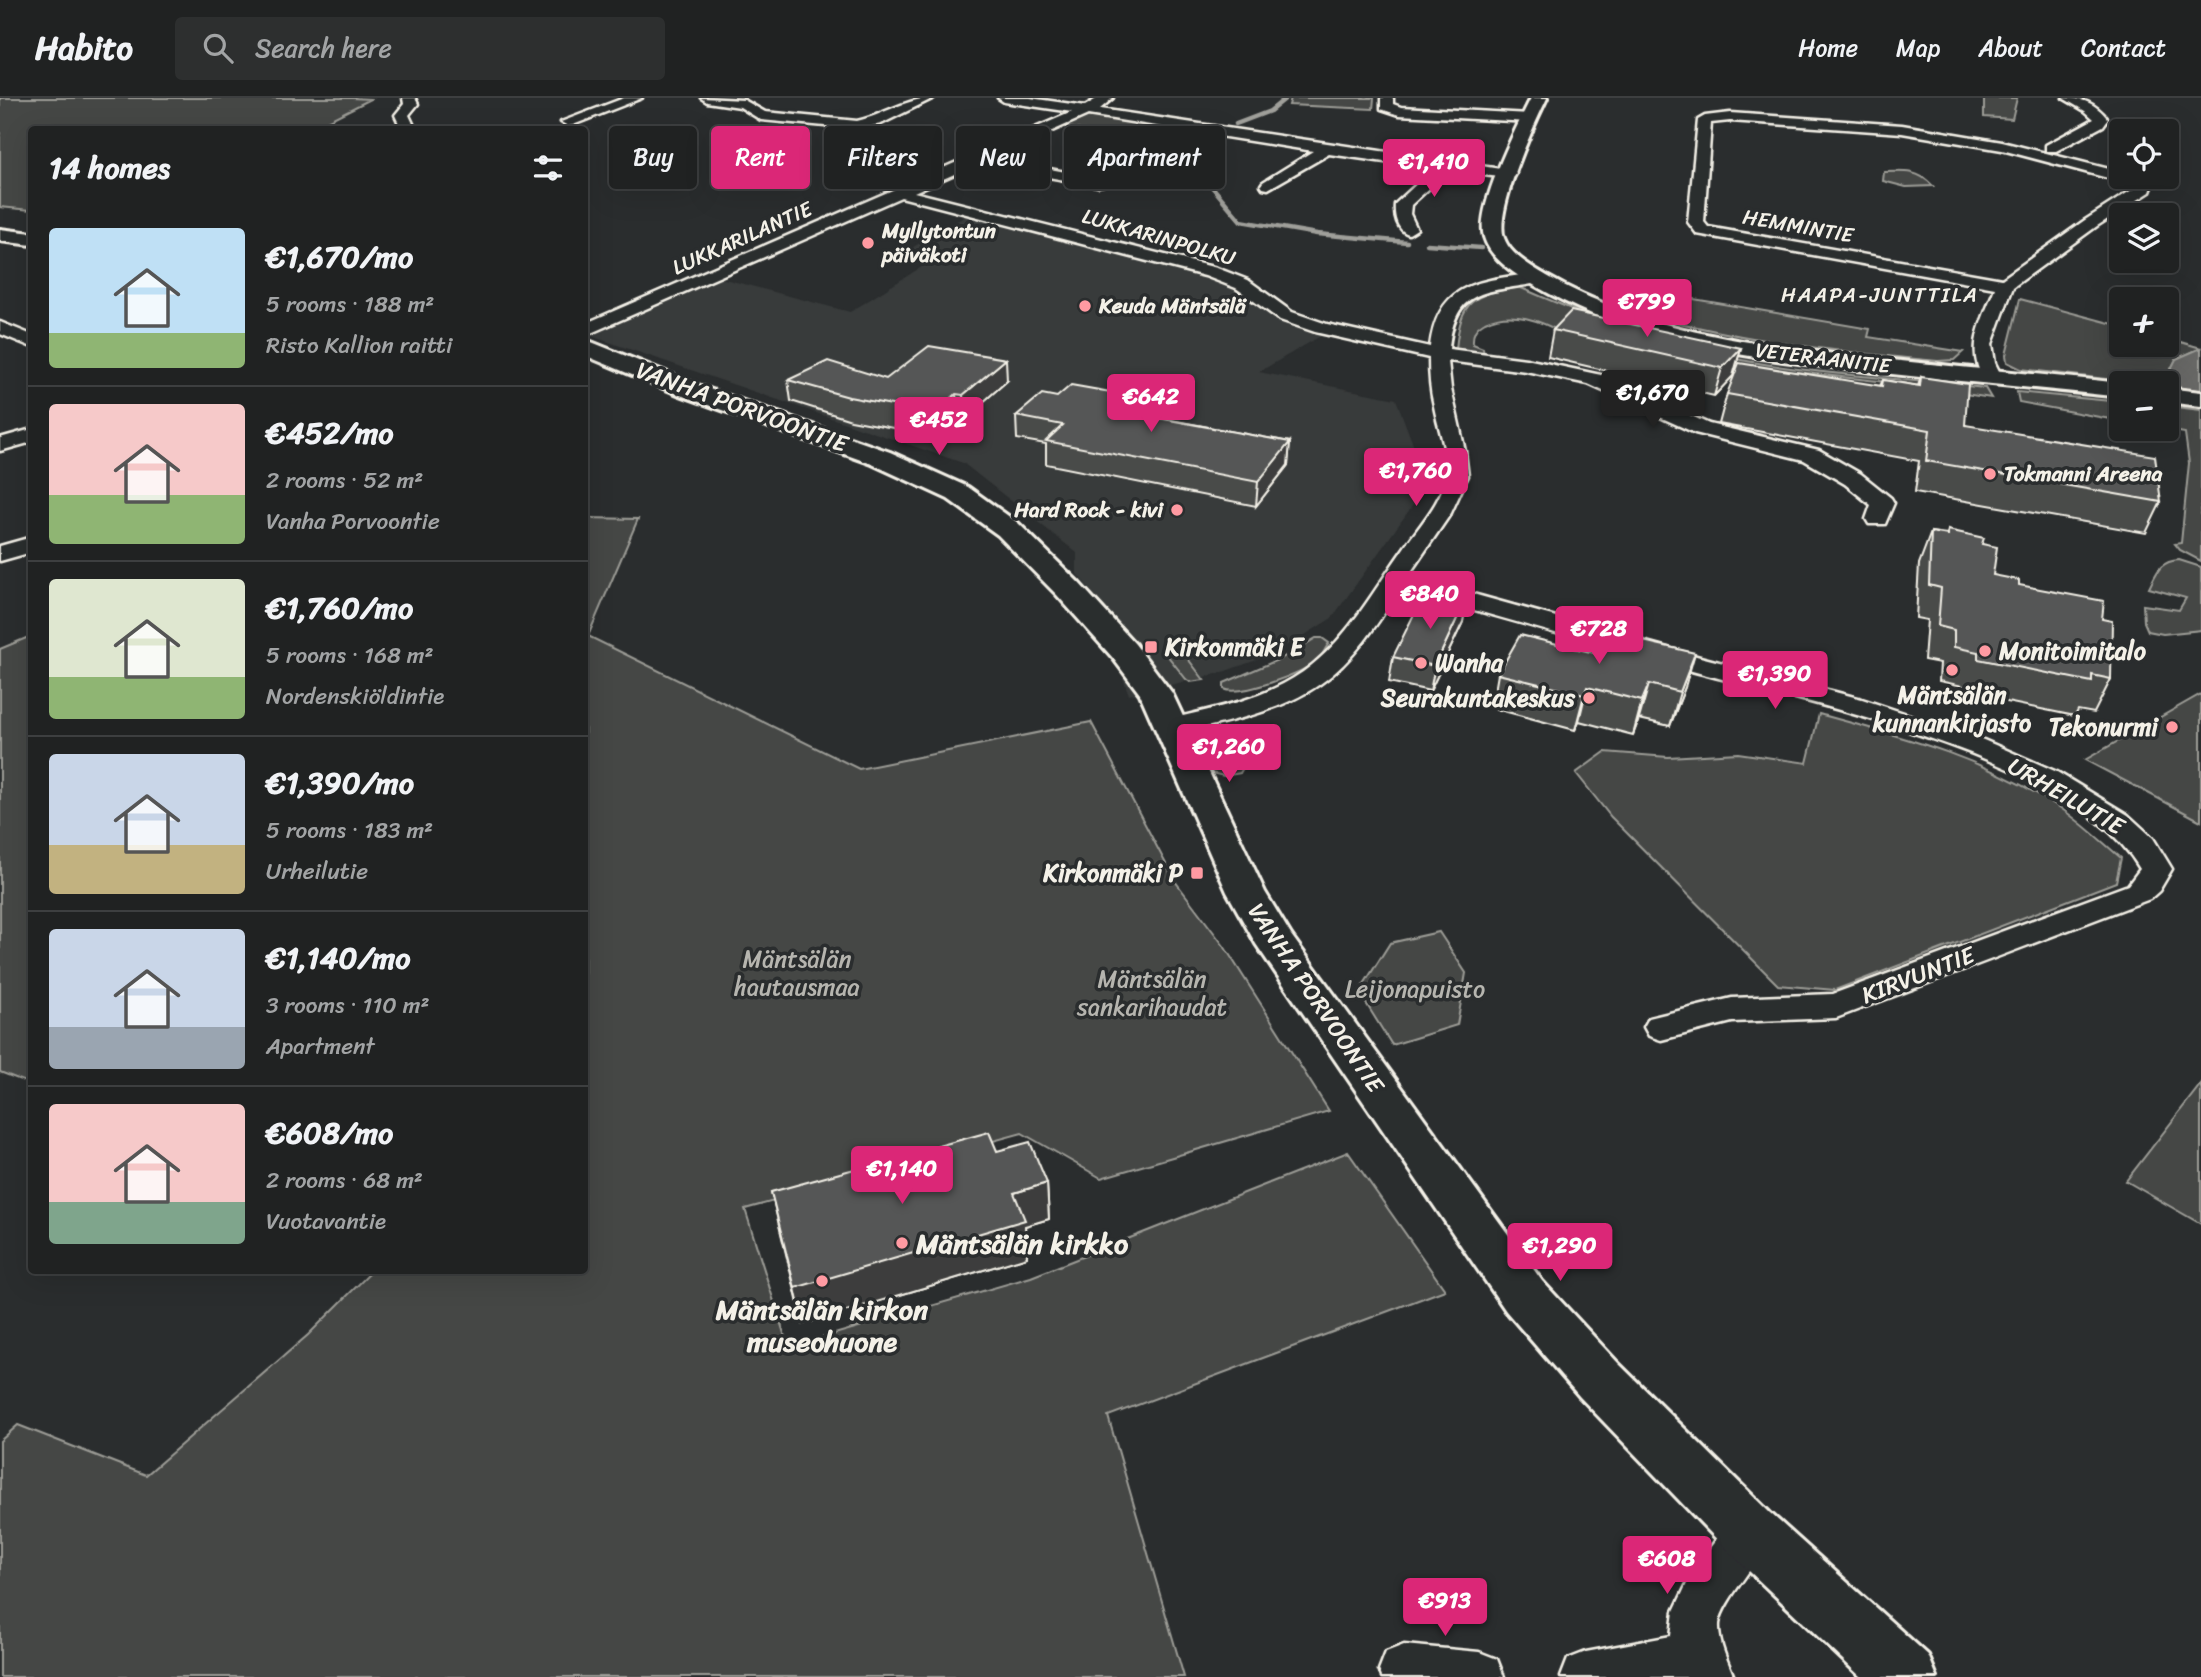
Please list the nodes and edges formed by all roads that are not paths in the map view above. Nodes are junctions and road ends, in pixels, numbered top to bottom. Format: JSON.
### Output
{"nodes":[{"id":1,"x":635,"y":98,"type":"edge"},
{"id":2,"x":707,"y":98,"type":"edge"},
{"id":3,"x":928,"y":98,"type":"edge"},
{"id":4,"x":1004,"y":98,"type":"edge"},
{"id":5,"x":1107,"y":98,"type":"edge"},
{"id":6,"x":1387,"y":98,"type":"edge"},
{"id":7,"x":1539,"y":98,"type":"edge"},
{"id":8,"x":2069,"y":98,"type":"edge"},
{"id":9,"x":409,"y":100,"type":"edge"},
{"id":10,"x":1088,"y":110,"type":"junction"},
{"id":11,"x":1530,"y":118,"type":"junction"},
{"id":12,"x":568,"y":122,"type":"dead end"},
{"id":13,"x":407,"y":126,"type":"edge"},
{"id":14,"x":1050,"y":126,"type":"edge"},
{"id":15,"x":2051,"y":148,"type":"dead end"},
{"id":16,"x":1327,"y":149,"type":"junction"},
{"id":17,"x":1444,"y":166,"type":"junction"},
{"id":18,"x":956,"y":167,"type":"edge"},
{"id":19,"x":2109,"y":173,"type":"edge"},
{"id":20,"x":1509,"y":174,"type":"junction"},
{"id":21,"x":1268,"y":185,"type":"dead end"},
{"id":22,"x":2143,"y":189,"type":"edge"},
{"id":23,"x":898,"y":192,"type":"junction"},
{"id":24,"x":1409,"y":229,"type":"dead end"},
{"id":25,"x":0,"y":235,"type":"edge"},
{"id":26,"x":28,"y":238,"type":"edge"},
{"id":27,"x":1535,"y":278,"type":"junction"},
{"id":28,"x":2005,"y":285,"type":"junction"},
{"id":29,"x":0,"y":327,"type":"edge"},
{"id":30,"x":588,"y":329,"type":"edge"},
{"id":31,"x":28,"y":340,"type":"edge"},
{"id":32,"x":28,"y":342,"type":"edge"},
{"id":33,"x":588,"y":348,"type":"edge"},
{"id":34,"x":0,"y":349,"type":"edge"},
{"id":35,"x":1440,"y":354,"type":"junction"},
{"id":36,"x":1992,"y":377,"type":"junction"},
{"id":37,"x":2109,"y":389,"type":"edge"},
{"id":38,"x":2179,"y":396,"type":"edge"},
{"id":39,"x":2201,"y":399,"type":"edge"},
{"id":40,"x":28,"y":436,"type":"edge"},
{"id":41,"x":0,"y":445,"type":"edge"},
{"id":42,"x":1877,"y":519,"type":"dead end"},
{"id":43,"x":28,"y":545,"type":"edge"},
{"id":44,"x":0,"y":554,"type":"edge"},
{"id":45,"x":1394,"y":580,"type":"junction"},
{"id":46,"x":1172,"y":727,"type":"junction"},
{"id":47,"x":2156,"y":869,"type":"joint"},
{"id":48,"x":1661,"y":1027,"type":"dead end"},
{"id":49,"x":1750,"y":1533,"type":"junction"},
{"id":50,"x":1704,"y":1667,"type":"edge"},
{"id":51,"x":1404,"y":1670,"type":"dead end"},
{"id":52,"x":1479,"y":1677,"type":"edge"},
{"id":53,"x":1586,"y":1677,"type":"edge"},
{"id":54,"x":1906,"y":1677,"type":"edge"}],
"edges":[{"from":1,"to":12,"type":"street"},
{"from":2,"to":3,"type":"street"},
{"from":4,"to":10,"type":"street"},
{"from":5,"to":10,"type":"street","name":"LUKKARILANTIE"},
{"from":6,"to":11,"type":"street"},
{"from":7,"to":11,"type":"main road"},
{"from":8,"to":15,"type":"street"},
{"from":9,"to":13,"type":"street"},
{"from":10,"to":14,"type":"street","name":"LUKKARILANTIE"},
{"from":10,"to":16,"type":"street"},
{"from":11,"to":20,"type":"main road"},
{"from":16,"to":17,"type":"street"},
{"from":16,"to":21,"type":"street"},
{"from":17,"to":20,"type":"street"},
{"from":17,"to":24,"type":"street"},
{"from":18,"to":23,"type":"street","name":"LUKKARILANTIE"},
{"from":19,"to":28,"type":"street","name":"HEMMINTIE"},
{"from":20,"to":27,"type":"main road","name":"VETERAANITIE"},
{"from":22,"to":28,"type":"street"},
{"from":23,"to":30,"type":"street","name":"LUKKARILANTIE"},
{"from":23,"to":35,"type":"street","name":"LUKKARINPOLKU"},
{"from":25,"to":26,"type":"main road"},
{"from":27,"to":35,"type":"street"},
{"from":27,"to":36,"type":"main road","name":"VETERAANITIE"},
{"from":28,"to":36,"type":"street"},
{"from":29,"to":31,"type":"street"},
{"from":32,"to":34,"type":"street"},
{"from":33,"to":46,"type":"main road","name":"VANHA PORVOONTIE"},
{"from":35,"to":42,"type":"street","name":"LUKKARINPOLKU"},
{"from":35,"to":45,"type":"street"},
{"from":36,"to":37,"type":"main road","name":"VETERAANITIE"},
{"from":38,"to":39,"type":"main road"},
{"from":40,"to":41,"type":"street"},
{"from":43,"to":44,"type":"street"},
{"from":45,"to":46,"type":"street"},
{"from":45,"to":47,"type":"street","name":"URHEILUTIE"},
{"from":46,"to":49,"type":"main road","name":"VANHA PORVOONTIE"},
{"from":47,"to":48,"type":"street","name":"KIRVUNTIE"},
{"from":49,"to":50,"type":"street"},
{"from":49,"to":54,"type":"main road","name":"VANHA PORVOONTIE"},
{"from":50,"to":53,"type":"street"},
{"from":51,"to":52,"type":"street"}]}
